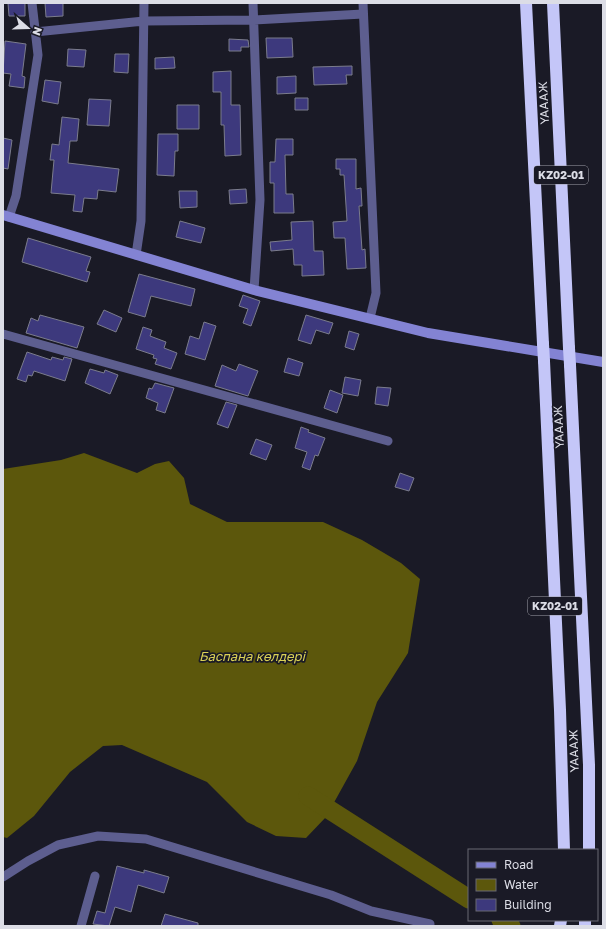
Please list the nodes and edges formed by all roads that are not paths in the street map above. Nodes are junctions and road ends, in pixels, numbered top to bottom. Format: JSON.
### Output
{"nodes":[{"id":1,"x":32,"y":3,"type":"edge"},
{"id":2,"x":144,"y":3,"type":"edge"},
{"id":3,"x":254,"y":3,"type":"edge"},
{"id":4,"x":363,"y":3,"type":"edge"},
{"id":5,"x":526,"y":3,"type":"edge"},
{"id":6,"x":553,"y":3,"type":"edge"},
{"id":7,"x":364,"y":14,"type":"junction"},
{"id":8,"x":254,"y":20,"type":"junction"},
{"id":9,"x":144,"y":21,"type":"junction"},
{"id":10,"x":35,"y":32,"type":"junction"},
{"id":11,"x":6,"y":216,"type":"edge"},
{"id":12,"x":136,"y":255,"type":"junction"},
{"id":13,"x":254,"y":290,"type":"junction"},
{"id":14,"x":370,"y":318,"type":"junction"},
{"id":15,"x":3,"y":334,"type":"edge"},
{"id":16,"x":603,"y":362,"type":"edge"},
{"id":17,"x":388,"y":441,"type":"dead end"},
{"id":18,"x":564,"y":849,"type":"edge"},
{"id":19,"x":589,"y":849,"type":"edge"},
{"id":20,"x":95,"y":876,"type":"dead end"},
{"id":21,"x":3,"y":878,"type":"edge"},
{"id":22,"x":430,"y":924,"type":"dead end"},
{"id":23,"x":81,"y":926,"type":"edge"}],
"edges":[{"from":1,"to":10,"type":"street"},
{"from":2,"to":9,"type":"street"},
{"from":3,"to":8,"type":"street"},
{"from":4,"to":7,"type":"street"},
{"from":5,"to":18,"type":"highway","name":"ҮАААЖ","number":"KZ02-01","bridge":true},
{"from":6,"to":19,"type":"highway","name":"ҮАААЖ","number":"KZ02-01","bridge":true},
{"from":7,"to":8,"type":"street"},
{"from":7,"to":14,"type":"street"},
{"from":8,"to":9,"type":"street"},
{"from":8,"to":13,"type":"street"},
{"from":9,"to":10,"type":"street"},
{"from":9,"to":12,"type":"street"},
{"from":10,"to":11,"type":"street"},
{"from":11,"to":12,"type":"main road"},
{"from":12,"to":13,"type":"main road"},
{"from":13,"to":14,"type":"main road"},
{"from":14,"to":16,"type":"main road"},
{"from":15,"to":17,"type":"street"},
{"from":20,"to":23,"type":"street"},
{"from":21,"to":22,"type":"street"}]}
